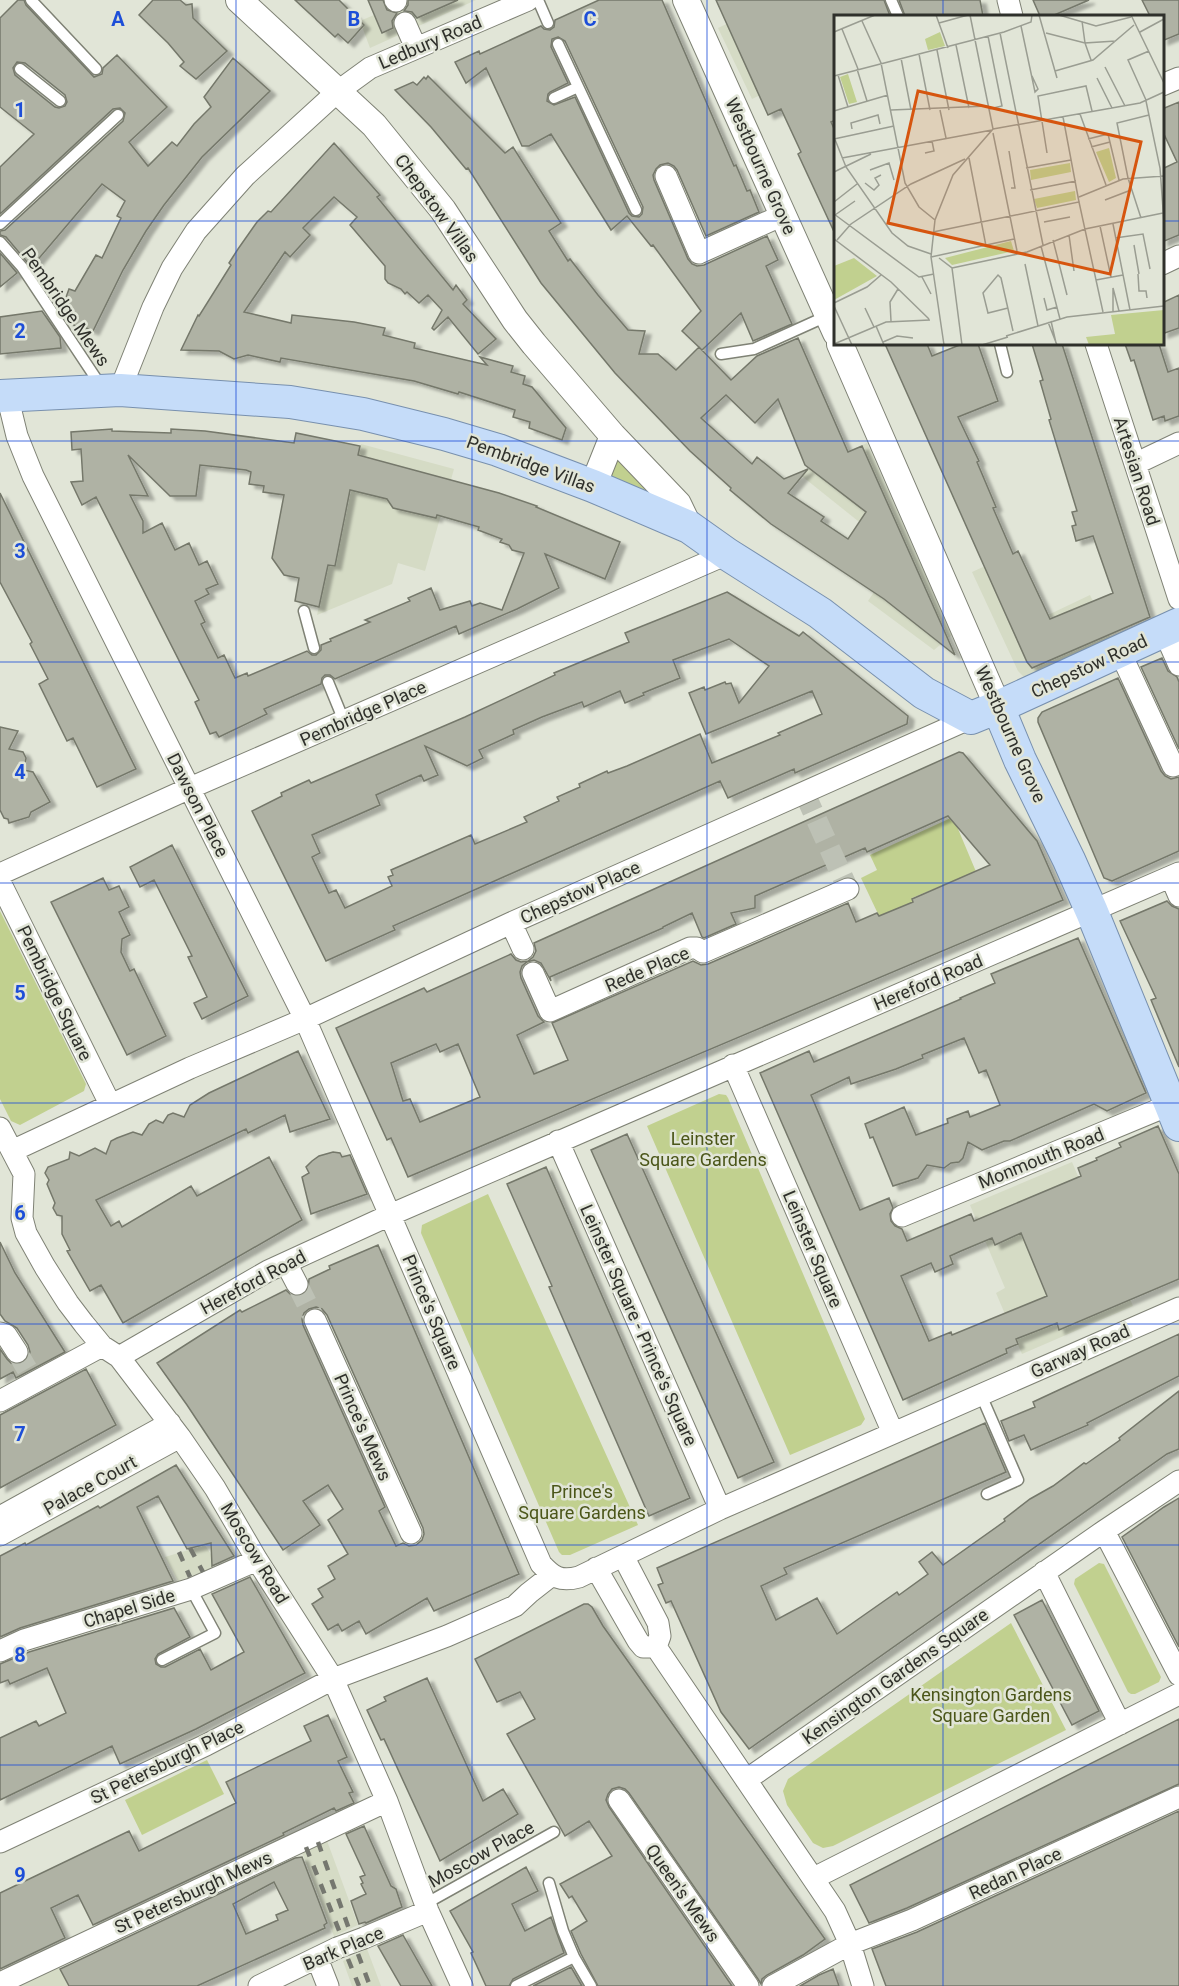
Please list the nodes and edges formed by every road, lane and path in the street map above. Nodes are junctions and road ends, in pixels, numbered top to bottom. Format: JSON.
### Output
{"nodes":[{"id":1,"x":31,"y":0,"type":"edge"},
{"id":2,"x":239,"y":0,"type":"edge"},
{"id":3,"x":528,"y":0,"type":"edge"},
{"id":4,"x":538,"y":0,"type":"edge"},
{"id":5,"x":686,"y":0,"type":"edge"},
{"id":6,"x":891,"y":0,"type":"edge"},
{"id":7,"x":1008,"y":0,"type":"edge"},
{"id":8,"x":898,"y":15,"type":"edge"},
{"id":9,"x":1011,"y":15,"type":"edge"},
{"id":10,"x":405,"y":23,"type":"dead end"},
{"id":11,"x":548,"y":23,"type":"dead end"},
{"id":12,"x":558,"y":44,"type":"dead end"},
{"id":13,"x":416,"y":48,"type":"junction"},
{"id":14,"x":20,"y":69,"type":"dead end"},
{"id":15,"x":96,"y":69,"type":"dead end"},
{"id":16,"x":1179,"y":78,"type":"edge"},
{"id":17,"x":1164,"y":84,"type":"edge"},
{"id":18,"x":578,"y":87,"type":"junction"},
{"id":19,"x":337,"y":92,"type":"junction"},
{"id":20,"x":554,"y":98,"type":"dead end"},
{"id":21,"x":60,"y":101,"type":"dead end"},
{"id":22,"x":118,"y":115,"type":"dead end"},
{"id":23,"x":666,"y":176,"type":"dead end"},
{"id":24,"x":636,"y":210,"type":"dead end"},
{"id":25,"x":783,"y":215,"type":"junction"},
{"id":26,"x":0,"y":224,"type":"edge"},
{"id":27,"x":0,"y":242,"type":"edge"},
{"id":28,"x":1179,"y":256,"type":"edge"},
{"id":29,"x":1164,"y":263,"type":"edge"},
{"id":30,"x":834,"y":327,"type":"edge"},
{"id":31,"x":841,"y":345,"type":"edge"},
{"id":32,"x":1000,"y":345,"type":"edge"},
{"id":33,"x":1095,"y":345,"type":"edge"},
{"id":34,"x":721,"y":354,"type":"dead end"},
{"id":35,"x":1006,"y":372,"type":"dead end"},
{"id":36,"x":112,"y":391,"type":"junction"},
{"id":37,"x":3,"y":396,"type":"edge"},
{"id":38,"x":613,"y":436,"type":"junction"},
{"id":39,"x":1179,"y":443,"type":"edge"},
{"id":40,"x":1135,"y":464,"type":"junction"},
{"id":41,"x":593,"y":486,"type":"junction"},
{"id":42,"x":689,"y":527,"type":"junction"},
{"id":43,"x":727,"y":554,"type":"junction"},
{"id":44,"x":1179,"y":599,"type":"edge"},
{"id":45,"x":304,"y":611,"type":"dead end"},
{"id":46,"x":1171,"y":628,"type":"edge"},
{"id":47,"x":314,"y":648,"type":"dead end"},
{"id":48,"x":1120,"y":652,"type":"junction"},
{"id":49,"x":1179,"y":665,"type":"edge"},
{"id":50,"x":328,"y":682,"type":"dead end"},
{"id":51,"x":985,"y":713,"type":"junction"},
{"id":52,"x":344,"y":721,"type":"junction"},
{"id":53,"x":1173,"y":766,"type":"dead end"},
{"id":54,"x":190,"y":788,"type":"junction"},
{"id":55,"x":0,"y":874,"type":"edge"},
{"id":56,"x":0,"y":882,"type":"edge"},
{"id":57,"x":1176,"y":882,"type":"edge"},
{"id":58,"x":848,"y":890,"type":"dead end"},
{"id":59,"x":1092,"y":912,"type":"junction"},
{"id":60,"x":511,"y":923,"type":"junction"},
{"id":61,"x":523,"y":949,"type":"dead end"},
{"id":62,"x":533,"y":973,"type":"dead end"},
{"id":63,"x":305,"y":1019,"type":"junction"},
{"id":64,"x":733,"y":1065,"type":"junction"},
{"id":65,"x":110,"y":1104,"type":"junction"},
{"id":66,"x":1176,"y":1110,"type":"edge"},
{"id":67,"x":0,"y":1128,"type":"edge"},
{"id":68,"x":558,"y":1141,"type":"junction"},
{"id":69,"x":12,"y":1151,"type":"junction"},
{"id":70,"x":390,"y":1215,"type":"junction"},
{"id":71,"x":902,"y":1216,"type":"dead end"},
{"id":72,"x":286,"y":1263,"type":"junction"},
{"id":73,"x":297,"y":1284,"type":"tunnel mouth"},
{"id":74,"x":1179,"y":1308,"type":"edge"},
{"id":75,"x":315,"y":1320,"type":"tunnel mouth"},
{"id":76,"x":0,"y":1334,"type":"edge"},
{"id":77,"x":111,"y":1351,"type":"junction"},
{"id":78,"x":26,"y":1368,"type":"junction"},
{"id":79,"x":981,"y":1395,"type":"junction"},
{"id":80,"x":0,"y":1401,"type":"edge"},
{"id":81,"x":175,"y":1430,"type":"junction"},
{"id":82,"x":893,"y":1433,"type":"junction"},
{"id":83,"x":124,"y":1458,"type":"junction"},
{"id":84,"x":1179,"y":1481,"type":"edge"},
{"id":85,"x":987,"y":1494,"type":"dead end"},
{"id":86,"x":720,"y":1509,"type":"junction"},
{"id":87,"x":0,"y":1516,"type":"edge"},
{"id":88,"x":1104,"y":1531,"type":"junction"},
{"id":89,"x":411,"y":1533,"type":"dead end"},
{"id":90,"x":0,"y":1535,"type":"edge"},
{"id":91,"x":623,"y":1556,"type":"junction"},
{"id":92,"x":257,"y":1560,"type":"junction"},
{"id":93,"x":597,"y":1568,"type":"junction"},
{"id":94,"x":1044,"y":1572,"type":"junction"},
{"id":95,"x":552,"y":1575,"type":"junction"},
{"id":96,"x":191,"y":1589,"type":"junction"},
{"id":97,"x":656,"y":1647,"type":"junction"},
{"id":98,"x":0,"y":1651,"type":"edge"},
{"id":99,"x":162,"y":1660,"type":"dead end"},
{"id":100,"x":1179,"y":1675,"type":"edge"},
{"id":101,"x":333,"y":1679,"type":"junction"},
{"id":102,"x":1179,"y":1694,"type":"edge"},
{"id":103,"x":1120,"y":1724,"type":"junction"},
{"id":104,"x":746,"y":1780,"type":"junction"},
{"id":105,"x":1179,"y":1797,"type":"edge"},
{"id":106,"x":619,"y":1800,"type":"dead end"},
{"id":107,"x":387,"y":1802,"type":"junction"},
{"id":108,"x":554,"y":1832,"type":"dead end"},
{"id":109,"x":0,"y":1842,"type":"edge"},
{"id":110,"x":814,"y":1878,"type":"junction"},
{"id":111,"x":549,"y":1883,"type":"dead end"},
{"id":112,"x":427,"y":1908,"type":"junction"},
{"id":113,"x":850,"y":1944,"type":"junction"},
{"id":114,"x":574,"y":1957,"type":"junction"},
{"id":115,"x":317,"y":1958,"type":"junction"},
{"id":116,"x":0,"y":1983,"type":"edge"},
{"id":117,"x":259,"y":1986,"type":"edge"},
{"id":118,"x":328,"y":1986,"type":"edge"},
{"id":119,"x":462,"y":1986,"type":"edge"},
{"id":120,"x":516,"y":1986,"type":"edge"},
{"id":121,"x":591,"y":1986,"type":"edge"},
{"id":122,"x":748,"y":1986,"type":"edge"},
{"id":123,"x":773,"y":1986,"type":"edge"},
{"id":124,"x":863,"y":1986,"type":"edge"}],
"edges":[{"from":1,"to":15,"type":"lane"},
{"from":2,"to":19,"type":"street","name":"Chepstow Villas"},
{"from":3,"to":13,"type":"street","name":"Ledbury Road"},
{"from":4,"to":11,"type":"lane"},
{"from":5,"to":25,"type":"street","name":"Westbourne Grove"},
{"from":6,"to":8,"type":"lane"},
{"from":7,"to":9,"type":"street"},
{"from":10,"to":13,"type":"street"},
{"from":12,"to":18,"type":"lane"},
{"from":13,"to":19,"type":"street","name":"Ledbury Road"},
{"from":14,"to":21,"type":"lane"},
{"from":16,"to":17,"type":"street"},
{"from":18,"to":20,"type":"lane"},
{"from":18,"to":24,"type":"lane"},
{"from":19,"to":36,"type":"street","name":"Ledbury Road"},
{"from":19,"to":38,"type":"street","name":"Chepstow Villas"},
{"from":22,"to":26,"type":"lane"},
{"from":23,"to":25,"type":"street"},
{"from":25,"to":30,"type":"street","name":"Westbourne Grove"},
{"from":27,"to":36,"type":"lane","name":"Pembridge Mews"},
{"from":28,"to":29,"type":"street"},
{"from":30,"to":34,"type":"lane"},
{"from":31,"to":51,"type":"street","name":"Westbourne Grove"},
{"from":32,"to":35,"type":"lane"},
{"from":33,"to":40,"type":"street","name":"Artesian Road"},
{"from":36,"to":37,"type":"main road","name":"Pembridge Villas"},
{"from":36,"to":41,"type":"main road","name":"Pembridge Villas"},
{"from":37,"to":54,"type":"street","name":"Dawson Place"},
{"from":38,"to":41,"type":"street"},
{"from":38,"to":42,"type":"street","name":"Chepstow Villas"},
{"from":39,"to":40,"type":"street"},
{"from":40,"to":44,"type":"street","name":"Artesian Road"},
{"from":41,"to":42,"type":"main road","name":"Pembridge Villas"},
{"from":42,"to":43,"type":"main road","name":"Pembridge Villas"},
{"from":43,"to":51,"type":"main road","name":"Pembridge Villas"},
{"from":43,"to":52,"type":"street","name":"Pembridge Place"},
{"from":45,"to":47,"type":"lane"},
{"from":46,"to":48,"type":"main road","name":"Chepstow Road"},
{"from":46,"to":49,"type":"street"},
{"from":48,"to":51,"type":"main road","name":"Chepstow Road"},
{"from":48,"to":53,"type":"street"},
{"from":50,"to":52,"type":"lane"},
{"from":51,"to":59,"type":"main road","name":"Westbourne Grove"},
{"from":51,"to":60,"type":"street","name":"Chepstow Place"},
{"from":52,"to":54,"type":"street","name":"Pembridge Place"},
{"from":54,"to":55,"type":"street","name":"Pembridge Place"},
{"from":54,"to":63,"type":"street","name":"Dawson Place"},
{"from":56,"to":65,"type":"street","name":"Pembridge Square"},
{"from":57,"to":59,"type":"street","name":"Hereford Road"},
{"from":58,"to":62,"type":"street","name":"Rede Place"},
{"from":59,"to":64,"type":"street","name":"Hereford Road"},
{"from":59,"to":66,"type":"main road","name":"Westbourne Grove"},
{"from":60,"to":61,"type":"street"},
{"from":60,"to":63,"type":"street","name":"Chepstow Place"},
{"from":63,"to":65,"type":"street","name":"Chepstow Place"},
{"from":63,"to":70,"type":"street","name":"Dawson Place"},
{"from":64,"to":68,"type":"street","name":"Hereford Road"},
{"from":64,"to":82,"type":"street","name":"Leinster Square"},
{"from":65,"to":69,"type":"street"},
{"from":66,"to":71,"type":"street","name":"Monmouth Road"},
{"from":67,"to":69,"type":"street"},
{"from":68,"to":70,"type":"street"},
{"from":68,"to":86,"type":"street","name":"Leinster Square - Prince's Square"},
{"from":69,"to":77,"type":"street","name":"Moscow Road"},
{"from":70,"to":72,"type":"street","name":"Hereford Road"},
{"from":70,"to":95,"type":"street","name":"Prince's Square"},
{"from":72,"to":73,"type":"street"},
{"from":72,"to":77,"type":"street","name":"Hereford Road"},
{"from":74,"to":79,"type":"street","name":"Garway Road"},
{"from":75,"to":89,"type":"street","name":"Prince's Mews"},
{"from":76,"to":78,"type":"street"},
{"from":77,"to":78,"type":"street","name":"Hereford Road"},
{"from":77,"to":81,"type":"street","name":"Moscow Road"},
{"from":78,"to":80,"type":"street","name":"Hereford Road"},
{"from":79,"to":82,"type":"street"},
{"from":79,"to":85,"type":"lane"},
{"from":81,"to":83,"type":"street","name":"Palace Court"},
{"from":81,"to":92,"type":"street","name":"Moscow Road"},
{"from":82,"to":86,"type":"street"},
{"from":83,"to":87,"type":"street","name":"Palace Court"},
{"from":83,"to":90,"type":"street","name":"Palace Court"},
{"from":84,"to":88,"type":"street","name":"Kensington Gardens Square"},
{"from":86,"to":91,"type":"street"},
{"from":88,"to":94,"type":"street","name":"Kensington Gardens Square"},
{"from":88,"to":100,"type":"street"},
{"from":91,"to":93,"type":"street"},
{"from":91,"to":97,"type":"street"},
{"from":92,"to":96,"type":"street","name":"Chapel Side"},
{"from":92,"to":101,"type":"street","name":"Moscow Road"},
{"from":93,"to":95,"type":"street"},
{"from":93,"to":97,"type":"street"},
{"from":94,"to":103,"type":"street"},
{"from":94,"to":104,"type":"street","name":"Kensington Gardens Square"},
{"from":95,"to":101,"type":"street","name":"St Petersburgh Place"},
{"from":96,"to":98,"type":"street","name":"Chapel Side"},
{"from":96,"to":99,"type":"lane"},
{"from":97,"to":104,"type":"street"},
{"from":101,"to":107,"type":"street","name":"Moscow Road"},
{"from":101,"to":109,"type":"street","name":"St Petersburgh Place"},
{"from":102,"to":103,"type":"street"},
{"from":103,"to":110,"type":"street"},
{"from":104,"to":110,"type":"street"},
{"from":105,"to":113,"type":"street","name":"Redan Place"},
{"from":106,"to":122,"type":"street","name":"Queen's Mews"},
{"from":107,"to":112,"type":"street","name":"Moscow Road"},
{"from":107,"to":116,"type":"street","name":"St Petersburgh Mews"},
{"from":108,"to":112,"type":"lane","name":"Moscow Place"},
{"from":110,"to":113,"type":"street"},
{"from":111,"to":114,"type":"lane"},
{"from":112,"to":115,"type":"street","name":"Bark Place","bridge":true},
{"from":112,"to":119,"type":"street","name":"Moscow Road"},
{"from":113,"to":123,"type":"street"},
{"from":113,"to":124,"type":"street"},
{"from":114,"to":120,"type":"lane"},
{"from":114,"to":121,"type":"lane"},
{"from":115,"to":117,"type":"street","name":"Bark Place"},
{"from":115,"to":118,"type":"street"}]}
